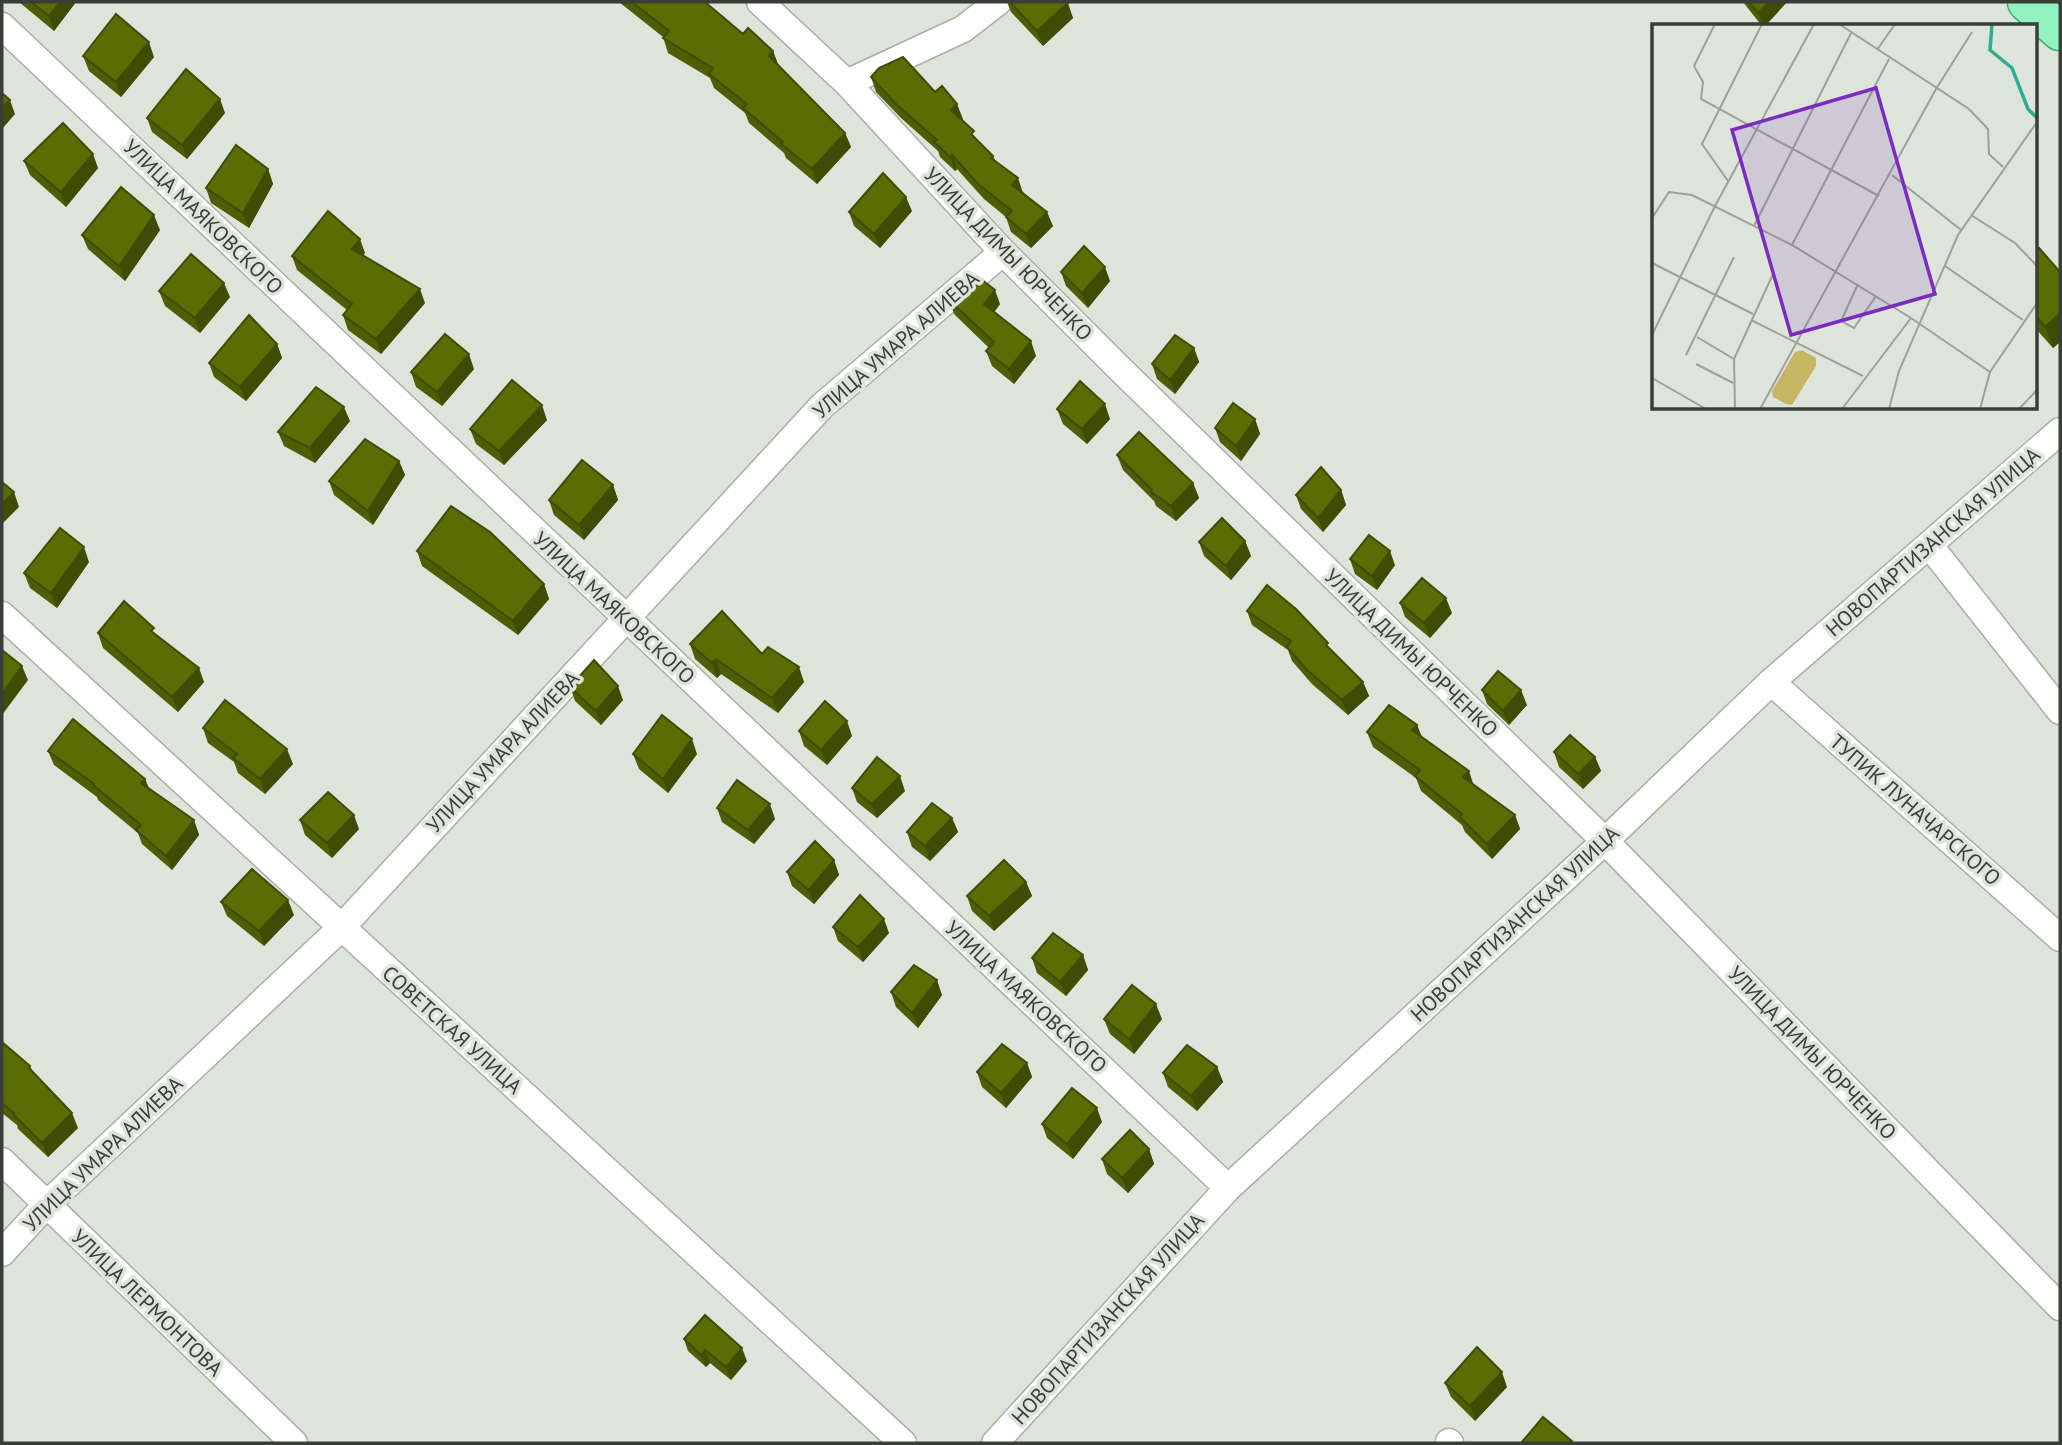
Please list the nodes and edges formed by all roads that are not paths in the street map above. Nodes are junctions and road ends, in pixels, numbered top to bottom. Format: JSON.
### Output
{"nodes":[{"id":1,"x":760,"y":2,"type":"edge"},
{"id":2,"x":998,"y":2,"type":"edge"},
{"id":3,"x":2027,"y":2,"type":"edge"},
{"id":4,"x":2,"y":26,"type":"edge"},
{"id":5,"x":2060,"y":31,"type":"edge"},
{"id":6,"x":847,"y":83,"type":"junction"},
{"id":7,"x":1003,"y":252,"type":"junction"},
{"id":8,"x":2060,"y":431,"type":"edge"},
{"id":9,"x":1930,"y":546,"type":"junction"},
{"id":10,"x":2,"y":615,"type":"edge"},
{"id":11,"x":626,"y":619,"type":"junction"},
{"id":12,"x":1771,"y":682,"type":"junction"},
{"id":13,"x":2060,"y":711,"type":"edge"},
{"id":14,"x":1605,"y":841,"type":"junction"},
{"id":15,"x":341,"y":928,"type":"junction"},
{"id":16,"x":2060,"y":938,"type":"edge"},
{"id":17,"x":2,"y":1161,"type":"edge"},
{"id":18,"x":1228,"y":1188,"type":"junction"},
{"id":19,"x":46,"y":1205,"type":"junction"},
{"id":20,"x":2,"y":1253,"type":"edge"},
{"id":21,"x":2060,"y":1307,"type":"edge"},
{"id":22,"x":294,"y":1443,"type":"edge"},
{"id":23,"x":903,"y":1443,"type":"edge"},
{"id":24,"x":995,"y":1443,"type":"edge"}],
"edges":[{"from":1,"to":6,"type":"street","name":"УЛИЦА ДИМЫ ЮРЧЕНКО"},
{"from":2,"to":6,"type":"street"},
{"from":3,"to":5,"type":"main road"},
{"from":4,"to":11,"type":"street","name":"УЛИЦА МАЯКОВСКОГО"},
{"from":6,"to":7,"type":"street","name":"УЛИЦА ДИМЫ ЮРЧЕНКО"},
{"from":7,"to":11,"type":"street","name":"УЛИЦА УМАРА АЛИЕВА"},
{"from":7,"to":14,"type":"street","name":"УЛИЦА ДИМЫ ЮРЧЕНКО"},
{"from":8,"to":9,"type":"street","name":"НОВОПАРТИЗАНСКАЯ УЛИЦА"},
{"from":9,"to":12,"type":"street","name":"НОВОПАРТИЗАНСКАЯ УЛИЦА"},
{"from":9,"to":13,"type":"street"},
{"from":10,"to":15,"type":"street","name":"СОВЕТСКАЯ УЛИЦА"},
{"from":11,"to":15,"type":"street","name":"УЛИЦА УМАРА АЛИЕВА"},
{"from":11,"to":18,"type":"street","name":"УЛИЦА МАЯКОВСКОГО"},
{"from":12,"to":14,"type":"street","name":"НОВОПАРТИЗАНСКАЯ УЛИЦА"},
{"from":12,"to":16,"type":"street","name":"ТУПИК ЛУНАЧАРСКОГО"},
{"from":14,"to":18,"type":"street","name":"НОВОПАРТИЗАНСКАЯ УЛИЦА"},
{"from":14,"to":21,"type":"street","name":"УЛИЦА ДИМЫ ЮРЧЕНКО"},
{"from":15,"to":19,"type":"street","name":"УЛИЦА УМАРА АЛИЕВА"},
{"from":15,"to":23,"type":"street","name":"СОВЕТСКАЯ УЛИЦА"},
{"from":17,"to":19,"type":"street","name":"УЛИЦА ЛЕРМОНТОВА"},
{"from":18,"to":24,"type":"street","name":"НОВОПАРТИЗАНСКАЯ УЛИЦА"},
{"from":19,"to":20,"type":"street","name":"УЛИЦА УМАРА АЛИЕВА"},
{"from":19,"to":22,"type":"street","name":"УЛИЦА ЛЕРМОНТОВА"}]}
